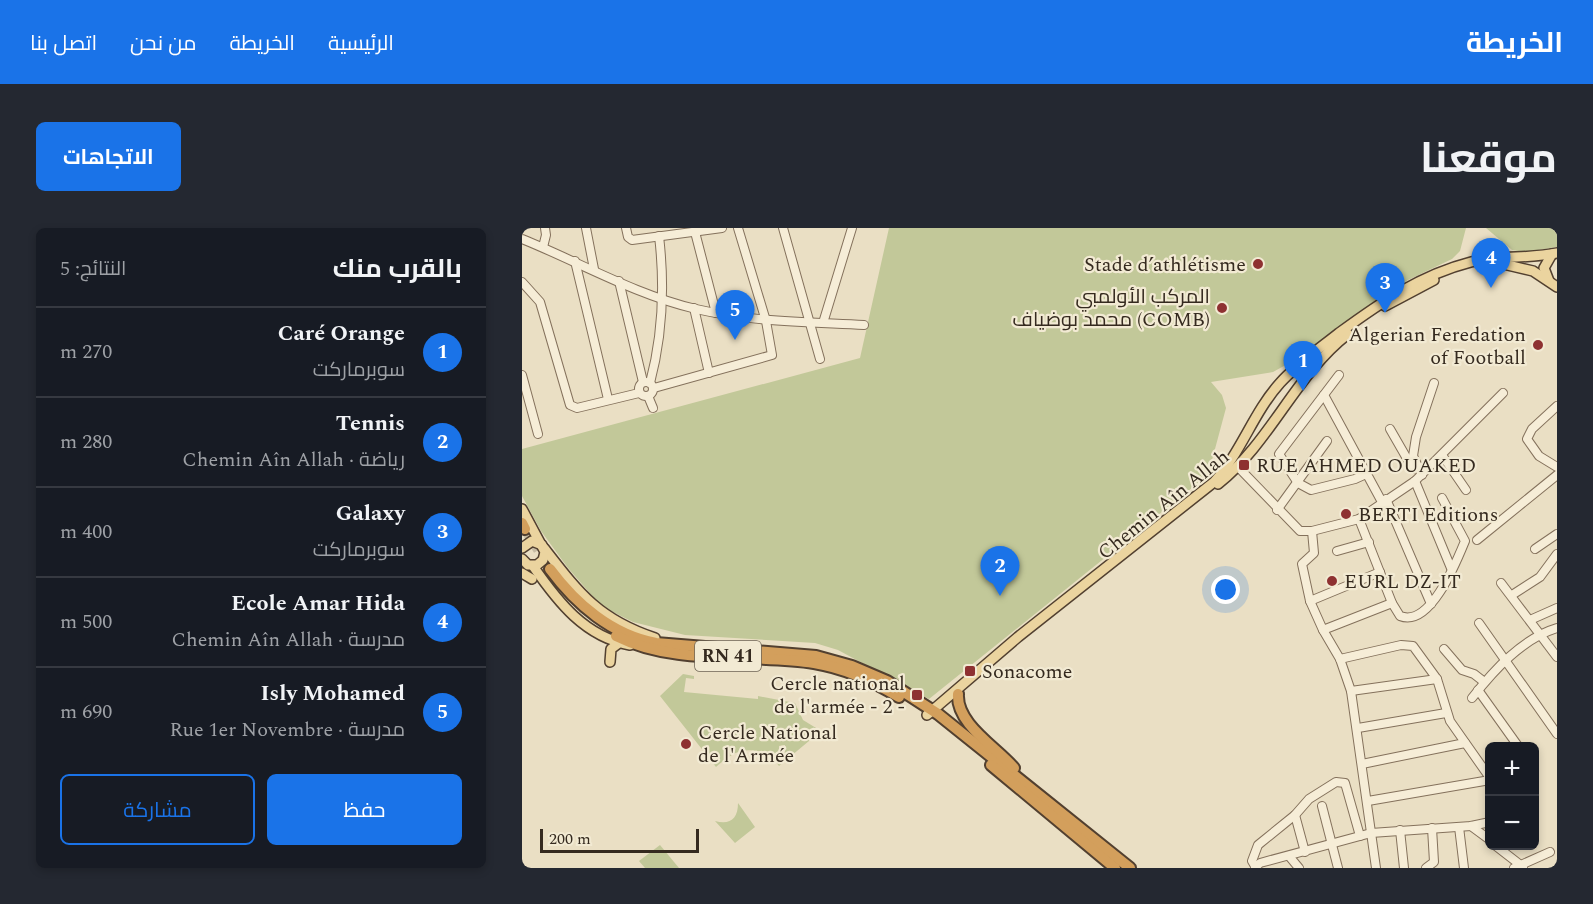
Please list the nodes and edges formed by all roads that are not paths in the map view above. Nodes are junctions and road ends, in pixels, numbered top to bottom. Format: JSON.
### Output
{"nodes":[{"id":1,"x":545,"y":228,"type":"edge"},
{"id":2,"x":586,"y":228,"type":"edge"},
{"id":3,"x":626,"y":228,"type":"edge"},
{"id":4,"x":722,"y":228,"type":"edge"},
{"id":5,"x":738,"y":228,"type":"edge"},
{"id":6,"x":783,"y":228,"type":"edge"},
{"id":7,"x":852,"y":228,"type":"edge"},
{"id":8,"x":695,"y":232,"type":"junction"},
{"id":9,"x":659,"y":236,"type":"junction"},
{"id":10,"x":522,"y":239,"type":"edge"},
{"id":11,"x":543,"y":247,"type":"junction"},
{"id":12,"x":1554,"y":254,"type":"edge"},
{"id":13,"x":575,"y":261,"type":"junction"},
{"id":14,"x":1472,"y":264,"type":"junction"},
{"id":15,"x":594,"y":269,"type":"junction"},
{"id":16,"x":619,"y":281,"type":"junction"},
{"id":17,"x":522,"y":282,"type":"edge"},
{"id":18,"x":1555,"y":285,"type":"edge"},
{"id":19,"x":663,"y":298,"type":"junction"},
{"id":20,"x":694,"y":308,"type":"junction"},
{"id":21,"x":716,"y":313,"type":"junction"},
{"id":22,"x":765,"y":321,"type":"junction"},
{"id":23,"x":809,"y":323,"type":"junction"},
{"id":24,"x":823,"y":323,"type":"junction"},
{"id":25,"x":864,"y":325,"type":"dead end"},
{"id":26,"x":820,"y":359,"type":"dead end"},
{"id":27,"x":1302,"y":362,"type":"junction"},
{"id":28,"x":1313,"y":369,"type":"junction"},
{"id":29,"x":709,"y":373,"type":"junction"},
{"id":30,"x":522,"y":375,"type":"edge"},
{"id":31,"x":1339,"y":375,"type":"dead end"},
{"id":32,"x":1434,"y":383,"type":"dead end"},
{"id":33,"x":649,"y":384,"type":"junction"},
{"id":34,"x":639,"y":393,"type":"junction"},
{"id":35,"x":1503,"y":393,"type":"dead end"},
{"id":36,"x":1323,"y":395,"type":"junction"},
{"id":37,"x":648,"y":396,"type":"junction"},
{"id":38,"x":608,"y":399,"type":"junction"},
{"id":39,"x":1557,"y":406,"type":"edge"},
{"id":40,"x":653,"y":408,"type":"dead end"},
{"id":41,"x":1390,"y":429,"type":"dead end"},
{"id":42,"x":538,"y":434,"type":"dead end"},
{"id":43,"x":1327,"y":441,"type":"dead end"},
{"id":44,"x":1442,"y":455,"type":"junction"},
{"id":45,"x":1235,"y":464,"type":"junction"},
{"id":46,"x":1557,"y":467,"type":"edge"},
{"id":47,"x":1366,"y":474,"type":"junction"},
{"id":48,"x":1557,"y":475,"type":"edge"},
{"id":49,"x":1418,"y":478,"type":"junction"},
{"id":50,"x":1298,"y":483,"type":"junction"},
{"id":51,"x":1466,"y":490,"type":"dead end"},
{"id":52,"x":1442,"y":498,"type":"dead end"},
{"id":53,"x":1384,"y":500,"type":"junction"},
{"id":54,"x":522,"y":509,"type":"edge"},
{"id":55,"x":1277,"y":510,"type":"junction"},
{"id":56,"x":1359,"y":519,"type":"junction"},
{"id":57,"x":1312,"y":531,"type":"junction"},
{"id":58,"x":1557,"y":534,"type":"edge"},
{"id":59,"x":1478,"y":540,"type":"dead end"},
{"id":60,"x":1369,"y":542,"type":"junction"},
{"id":61,"x":543,"y":547,"type":"junction"},
{"id":62,"x":522,"y":548,"type":"edge"},
{"id":63,"x":1535,"y":549,"type":"dead end"},
{"id":64,"x":1337,"y":551,"type":"dead end"},
{"id":65,"x":1557,"y":554,"type":"edge"},
{"id":66,"x":525,"y":562,"type":"edge"},
{"id":67,"x":1451,"y":568,"type":"junction"},
{"id":68,"x":1380,"y":572,"type":"junction"},
{"id":69,"x":522,"y":573,"type":"edge"},
{"id":70,"x":532,"y":579,"type":"dead end"},
{"id":71,"x":1501,"y":583,"type":"dead end"},
{"id":72,"x":1512,"y":595,"type":"junction"},
{"id":73,"x":1310,"y":601,"type":"junction"},
{"id":74,"x":1392,"y":603,"type":"junction"},
{"id":75,"x":1431,"y":604,"type":"junction"},
{"id":76,"x":1557,"y":608,"type":"edge"},
{"id":77,"x":1530,"y":620,"type":"junction"},
{"id":78,"x":1479,"y":623,"type":"dead end"},
{"id":79,"x":1557,"y":628,"type":"edge"},
{"id":80,"x":1323,"y":630,"type":"junction"},
{"id":81,"x":1540,"y":633,"type":"junction"},
{"id":82,"x":619,"y":643,"type":"junction"},
{"id":83,"x":671,"y":644,"type":"junction"},
{"id":84,"x":635,"y":645,"type":"junction"},
{"id":85,"x":1444,"y":649,"type":"dead end"},
{"id":86,"x":1557,"y":657,"type":"edge"},
{"id":87,"x":1340,"y":659,"type":"junction"},
{"id":88,"x":1508,"y":660,"type":"junction"},
{"id":89,"x":610,"y":662,"type":"dead end"},
{"id":90,"x":1437,"y":679,"type":"junction"},
{"id":91,"x":1483,"y":681,"type":"junction"},
{"id":92,"x":1478,"y":690,"type":"junction"},
{"id":93,"x":1352,"y":691,"type":"junction"},
{"id":94,"x":958,"y":694,"type":"junction"},
{"id":95,"x":1472,"y":698,"type":"dead end"},
{"id":96,"x":1446,"y":713,"type":"junction"},
{"id":97,"x":932,"y":715,"type":"junction"},
{"id":98,"x":1358,"y":728,"type":"junction"},
{"id":99,"x":1557,"y":734,"type":"edge"},
{"id":100,"x":1514,"y":742,"type":"edge"},
{"id":101,"x":1465,"y":743,"type":"junction"},
{"id":102,"x":1362,"y":764,"type":"junction"},
{"id":103,"x":1485,"y":772,"type":"edge"},
{"id":104,"x":1485,"y":780,"type":"edge"},
{"id":105,"x":1030,"y":787,"type":"junction"},
{"id":106,"x":1368,"y":801,"type":"junction"},
{"id":107,"x":1322,"y":806,"type":"dead end"},
{"id":108,"x":1295,"y":815,"type":"junction"},
{"id":109,"x":1485,"y":823,"type":"edge"},
{"id":110,"x":1471,"y":826,"type":"junction"},
{"id":111,"x":1459,"y":827,"type":"junction"},
{"id":112,"x":1432,"y":828,"type":"junction"},
{"id":113,"x":1400,"y":830,"type":"junction"},
{"id":114,"x":1371,"y":833,"type":"junction"},
{"id":115,"x":1360,"y":836,"type":"junction"},
{"id":116,"x":1485,"y":836,"type":"edge"},
{"id":117,"x":1332,"y":844,"type":"junction"},
{"id":118,"x":1501,"y":850,"type":"edge"},
{"id":119,"x":1305,"y":852,"type":"junction"},
{"id":120,"x":1550,"y":852,"type":"dead end"},
{"id":121,"x":1289,"y":856,"type":"junction"},
{"id":122,"x":1255,"y":867,"type":"edge"},
{"id":123,"x":1520,"y":867,"type":"edge"},
{"id":124,"x":1115,"y":868,"type":"edge"},
{"id":125,"x":1131,"y":868,"type":"edge"},
{"id":126,"x":1299,"y":868,"type":"edge"},
{"id":127,"x":1338,"y":868,"type":"edge"},
{"id":128,"x":1376,"y":868,"type":"edge"},
{"id":129,"x":1404,"y":868,"type":"edge"},
{"id":130,"x":1426,"y":868,"type":"edge"},
{"id":131,"x":1464,"y":868,"type":"edge"}],
"edges":[{"from":1,"to":11,"type":"street"},
{"from":2,"to":15,"type":"street"},
{"from":3,"to":9,"type":"street"},
{"from":4,"to":8,"type":"street"},
{"from":5,"to":22,"type":"street"},
{"from":6,"to":23,"type":"street"},
{"from":7,"to":24,"type":"street"},
{"from":8,"to":9,"type":"street"},
{"from":8,"to":21,"type":"street"},
{"from":9,"to":19,"type":"street"},
{"from":10,"to":11,"type":"street"},
{"from":11,"to":13,"type":"street"},
{"from":12,"to":14,"type":"main road","name":"Chemin Aîn Allah"},
{"from":12,"to":18,"type":"main road"},
{"from":13,"to":15,"type":"street"},
{"from":13,"to":38,"type":"street"},
{"from":14,"to":18,"type":"main road","name":"Chemin Aîn Allah"},
{"from":14,"to":27,"type":"main road","name":"Chemin Aîn Allah"},
{"from":14,"to":28,"type":"main road","name":"Chemin Aîn Allah"},
{"from":15,"to":16,"type":"street"},
{"from":16,"to":19,"type":"street"},
{"from":16,"to":33,"type":"street"},
{"from":17,"to":38,"type":"street"},
{"from":19,"to":20,"type":"street"},
{"from":19,"to":33,"type":"street"},
{"from":20,"to":21,"type":"street"},
{"from":20,"to":29,"type":"street"},
{"from":21,"to":22,"type":"street"},
{"from":22,"to":23,"type":"street"},
{"from":22,"to":29,"type":"street"},
{"from":23,"to":24,"type":"street"},
{"from":23,"to":26,"type":"street"},
{"from":24,"to":25,"type":"street"},
{"from":27,"to":28,"type":"main road"},
{"from":27,"to":45,"type":"main road","name":"Chemin Aîn Allah"},
{"from":28,"to":45,"type":"main road","name":"Chemin Aîn Allah"},
{"from":29,"to":33,"type":"street"},
{"from":30,"to":42,"type":"street"},
{"from":31,"to":36,"type":"street"},
{"from":32,"to":49,"type":"street"},
{"from":33,"to":34,"type":"street"},
{"from":33,"to":37,"type":"street"},
{"from":34,"to":37,"type":"street"},
{"from":34,"to":38,"type":"street"},
{"from":35,"to":44,"type":"street"},
{"from":36,"to":47,"type":"street"},
{"from":36,"to":50,"type":"street"},
{"from":37,"to":40,"type":"street"},
{"from":39,"to":46,"type":"street"},
{"from":41,"to":49,"type":"street"},
{"from":43,"to":50,"type":"street"},
{"from":44,"to":49,"type":"street"},
{"from":44,"to":51,"type":"street"},
{"from":45,"to":55,"type":"street"},
{"from":45,"to":94,"type":"main road","name":"Chemin Aîn Allah"},
{"from":45,"to":97,"type":"main road","name":"Chemin Aîn Allah"},
{"from":47,"to":50,"type":"street"},
{"from":47,"to":53,"type":"street"},
{"from":48,"to":59,"type":"street"},
{"from":49,"to":53,"type":"street"},
{"from":49,"to":67,"type":"street"},
{"from":50,"to":55,"type":"street"},
{"from":52,"to":67,"type":"street"},
{"from":53,"to":56,"type":"street"},
{"from":53,"to":75,"type":"street"},
{"from":54,"to":61,"type":"main road"},
{"from":55,"to":57,"type":"street"},
{"from":56,"to":57,"type":"street"},
{"from":56,"to":60,"type":"street"},
{"from":57,"to":73,"type":"street"},
{"from":58,"to":63,"type":"street"},
{"from":60,"to":64,"type":"street"},
{"from":60,"to":68,"type":"street"},
{"from":61,"to":62,"type":"main road"},
{"from":61,"to":66,"type":"main road"},
{"from":61,"to":83,"type":"main road"},
{"from":65,"to":72,"type":"street"},
{"from":66,"to":82,"type":"main road"},
{"from":67,"to":75,"type":"street"},
{"from":68,"to":73,"type":"street"},
{"from":68,"to":74,"type":"street"},
{"from":69,"to":70,"type":"main road"},
{"from":71,"to":72,"type":"street"},
{"from":72,"to":77,"type":"street"},
{"from":73,"to":80,"type":"street"},
{"from":74,"to":75,"type":"street"},
{"from":74,"to":80,"type":"street"},
{"from":76,"to":77,"type":"street"},
{"from":77,"to":81,"type":"street"},
{"from":78,"to":88,"type":"street"},
{"from":79,"to":81,"type":"street"},
{"from":80,"to":87,"type":"street"},
{"from":81,"to":86,"type":"street"},
{"from":81,"to":88,"type":"street"},
{"from":82,"to":84,"type":"main road"},
{"from":82,"to":89,"type":"main road"},
{"from":83,"to":84,"type":"highway","number":"RN 41"},
{"from":83,"to":97,"type":"highway","number":"RN 41"},
{"from":84,"to":97,"type":"highway","number":"RN 41"},
{"from":85,"to":91,"type":"street"},
{"from":87,"to":90,"type":"street"},
{"from":87,"to":93,"type":"street"},
{"from":88,"to":91,"type":"street"},
{"from":88,"to":99,"type":"street"},
{"from":90,"to":93,"type":"street"},
{"from":90,"to":96,"type":"street"},
{"from":91,"to":92,"type":"street"},
{"from":92,"to":95,"type":"street"},
{"from":92,"to":100,"type":"street"},
{"from":93,"to":98,"type":"street"},
{"from":94,"to":97,"type":"main road","name":"Chemin Aîn Allah"},
{"from":94,"to":105,"type":"highway"},
{"from":96,"to":98,"type":"street"},
{"from":96,"to":101,"type":"street"},
{"from":97,"to":105,"type":"highway","number":"RN 41"},
{"from":97,"to":124,"type":"highway","number":"RN 41"},
{"from":98,"to":102,"type":"street"},
{"from":101,"to":102,"type":"street"},
{"from":101,"to":103,"type":"street"},
{"from":102,"to":106,"type":"street"},
{"from":104,"to":106,"type":"street"},
{"from":105,"to":125,"type":"highway","number":"RN 41"},
{"from":106,"to":114,"type":"street"},
{"from":107,"to":117,"type":"street"},
{"from":108,"to":115,"type":"street"},
{"from":108,"to":119,"type":"street"},
{"from":108,"to":122,"type":"street"},
{"from":109,"to":110,"type":"street"},
{"from":110,"to":111,"type":"street"},
{"from":110,"to":116,"type":"street"},
{"from":111,"to":112,"type":"street"},
{"from":111,"to":131,"type":"street"},
{"from":112,"to":113,"type":"street"},
{"from":112,"to":130,"type":"street"},
{"from":113,"to":114,"type":"street"},
{"from":113,"to":129,"type":"street"},
{"from":114,"to":115,"type":"street"},
{"from":114,"to":128,"type":"street"},
{"from":115,"to":117,"type":"street"},
{"from":117,"to":119,"type":"street"},
{"from":117,"to":127,"type":"street"},
{"from":118,"to":123,"type":"street"},
{"from":119,"to":121,"type":"street"},
{"from":120,"to":123,"type":"street"},
{"from":121,"to":122,"type":"street"},
{"from":121,"to":126,"type":"street"}]}
